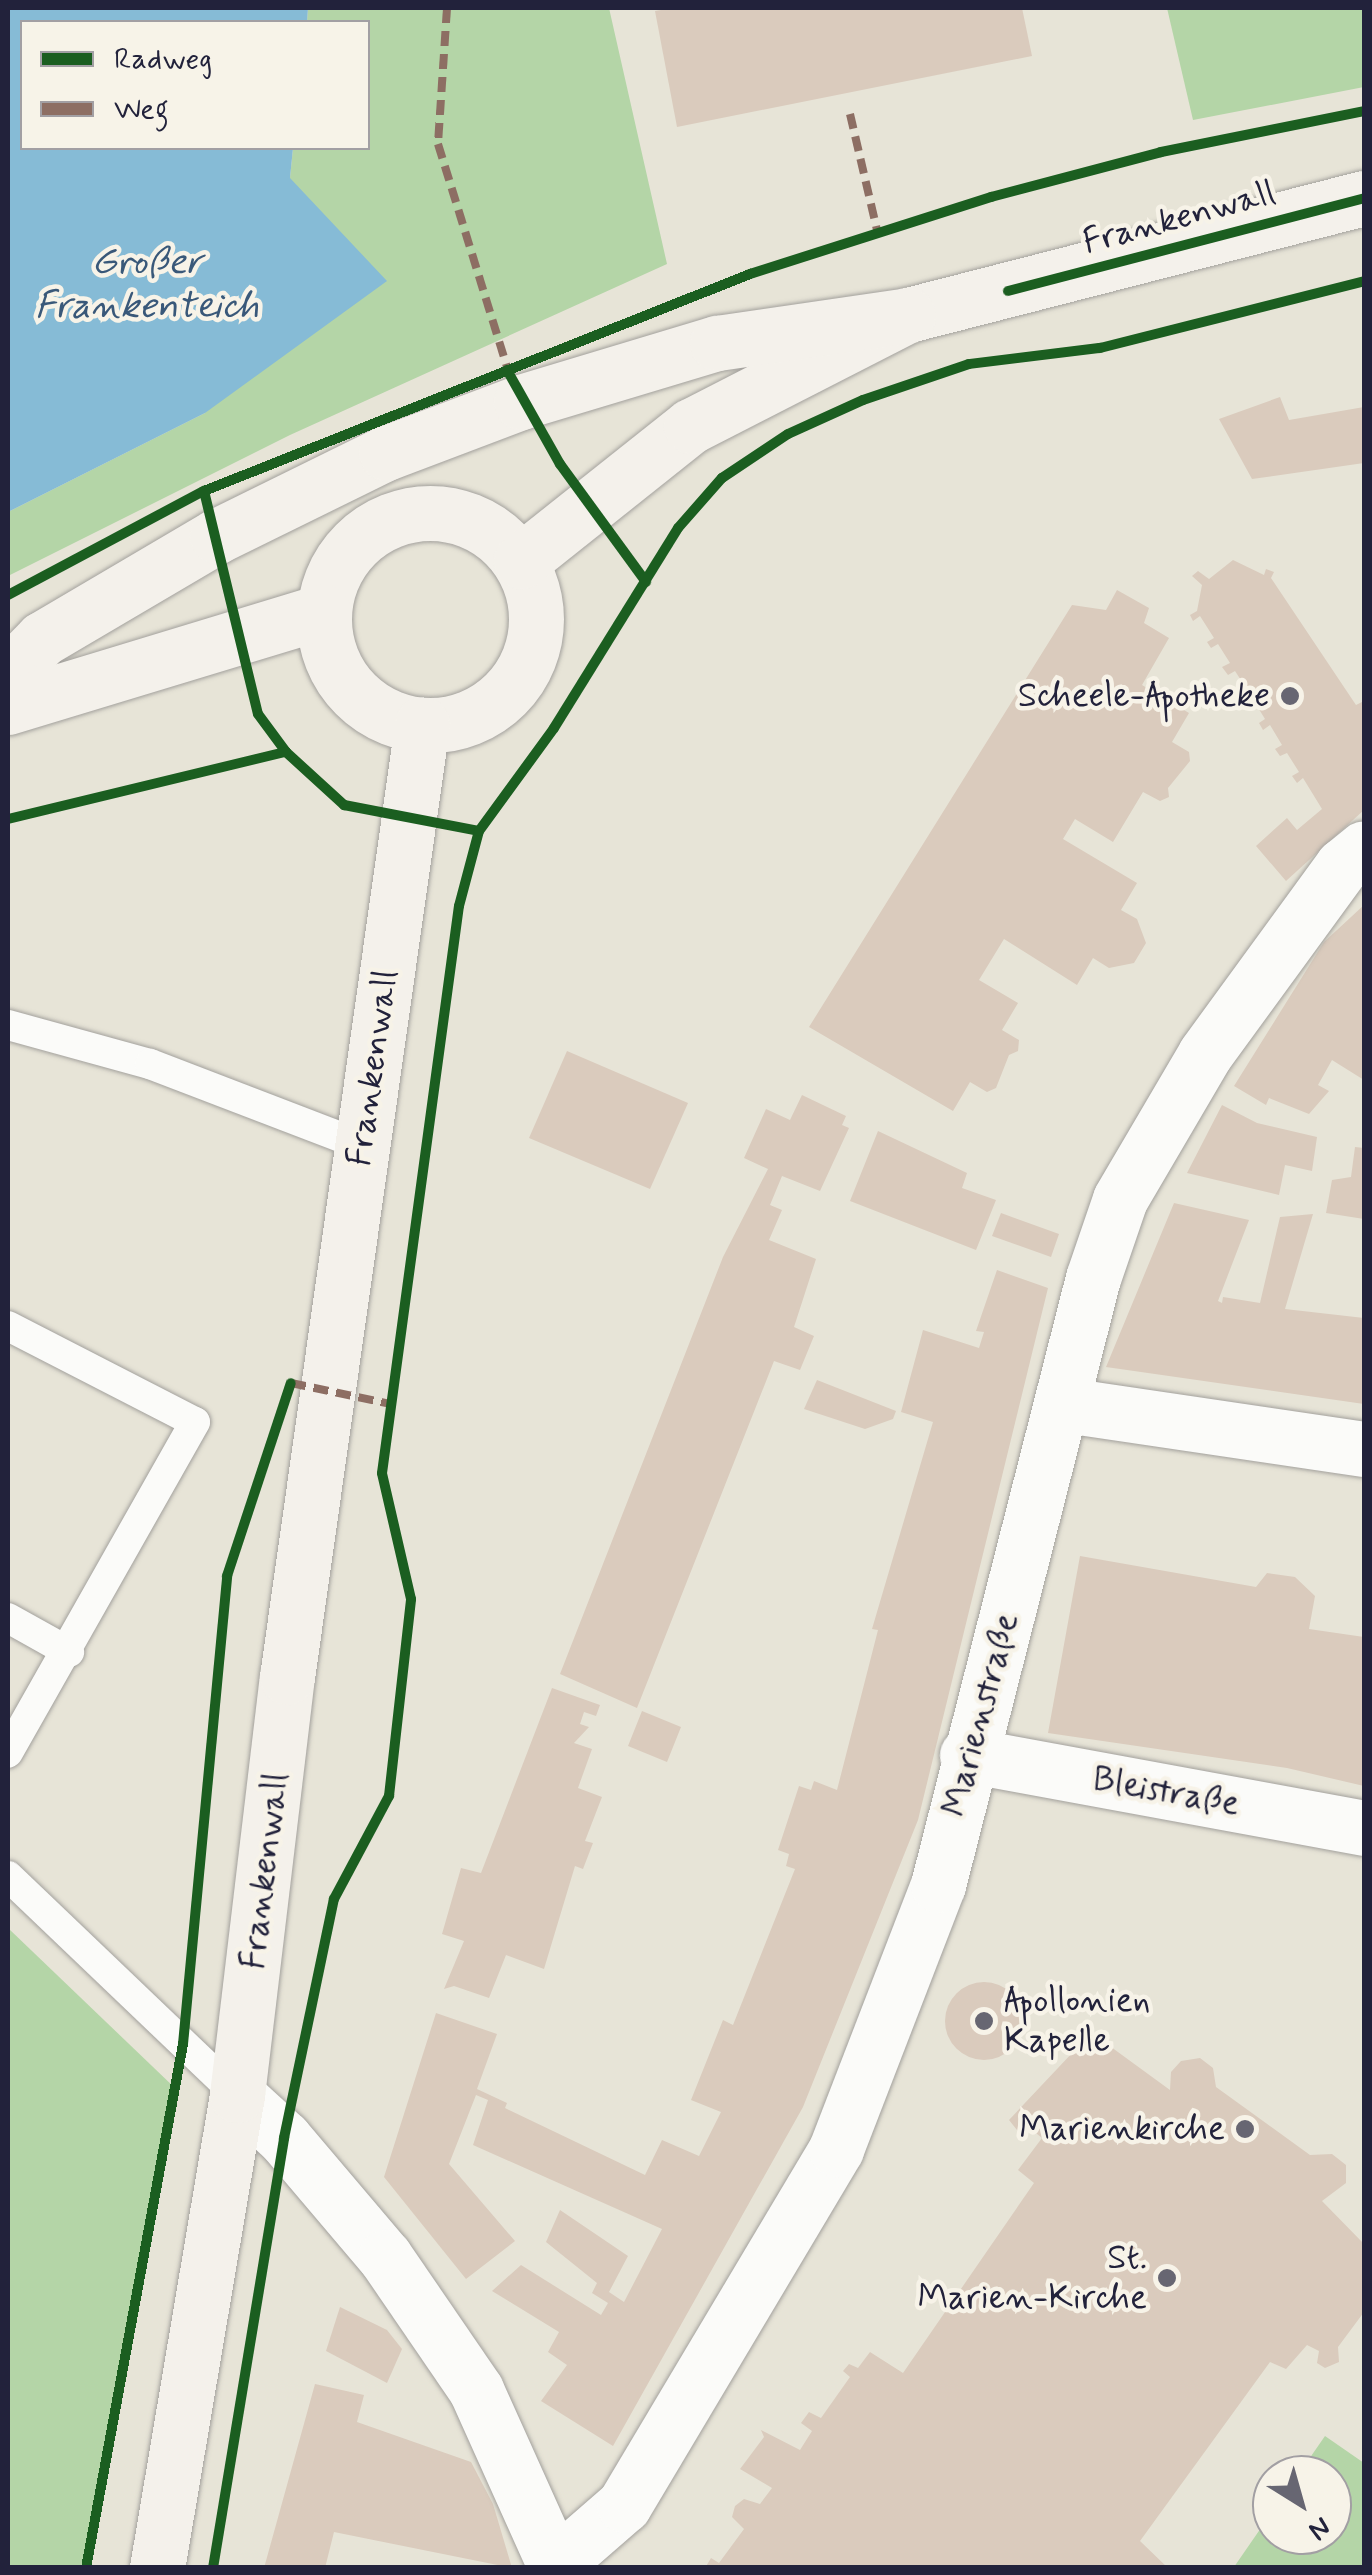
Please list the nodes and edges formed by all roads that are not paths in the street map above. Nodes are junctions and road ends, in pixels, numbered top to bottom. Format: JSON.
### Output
{"nodes":[{"id":1,"x":1364,"y":198,"type":"edge"},
{"id":2,"x":908,"y":315,"type":"junction"},
{"id":3,"x":521,"y":562,"type":"junction"},
{"id":4,"x":323,"y":610,"type":"junction"},
{"id":5,"x":8,"y":674,"type":"edge"},
{"id":6,"x":8,"y":707,"type":"edge"},
{"id":7,"x":422,"y":725,"type":"junction"},
{"id":8,"x":1364,"y":848,"type":"edge"},
{"id":9,"x":8,"y":1025,"type":"edge"},
{"id":10,"x":361,"y":1145,"type":"junction"},
{"id":11,"x":8,"y":1326,"type":"edge"},
{"id":12,"x":1066,"y":1405,"type":"junction"},
{"id":13,"x":1364,"y":1448,"type":"edge"},
{"id":14,"x":8,"y":1618,"type":"edge"},
{"id":15,"x":69,"y":1652,"type":"junction"},
{"id":16,"x":8,"y":1753,"type":"edge"},
{"id":17,"x":967,"y":1755,"type":"junction"},
{"id":18,"x":1364,"y":1828,"type":"edge"},
{"id":19,"x":8,"y":1876,"type":"edge"},
{"id":20,"x":237,"y":2095,"type":"junction"},
{"id":21,"x":556,"y":2566,"type":"edge"},
{"id":22,"x":157,"y":2568,"type":"edge"}],
"edges":[{"from":1,"to":2,"type":"main road","name":"Frankenwall"},
{"from":2,"to":3,"type":"main road","name":"Frankenwall"},
{"from":2,"to":5,"type":"main road"},
{"from":3,"to":4,"type":"main road"},
{"from":3,"to":7,"type":"main road"},
{"from":4,"to":6,"type":"main road"},
{"from":4,"to":7,"type":"main road"},
{"from":7,"to":10,"type":"main road","name":"Frankenwall"},
{"from":8,"to":12,"type":"street","name":"Marienstraße"},
{"from":9,"to":10,"type":"lane"},
{"from":10,"to":20,"type":"main road","name":"Frankenwall"},
{"from":11,"to":15,"type":"lane"},
{"from":12,"to":13,"type":"street"},
{"from":12,"to":17,"type":"street","name":"Marienstraße"},
{"from":14,"to":15,"type":"lane"},
{"from":15,"to":16,"type":"lane"},
{"from":17,"to":18,"type":"street","name":"Bleistraße"},
{"from":17,"to":21,"type":"street","name":"Marienstraße"},
{"from":19,"to":20,"type":"lane"},
{"from":20,"to":21,"type":"street"},
{"from":20,"to":22,"type":"main road","name":"Frankenwall"}]}
